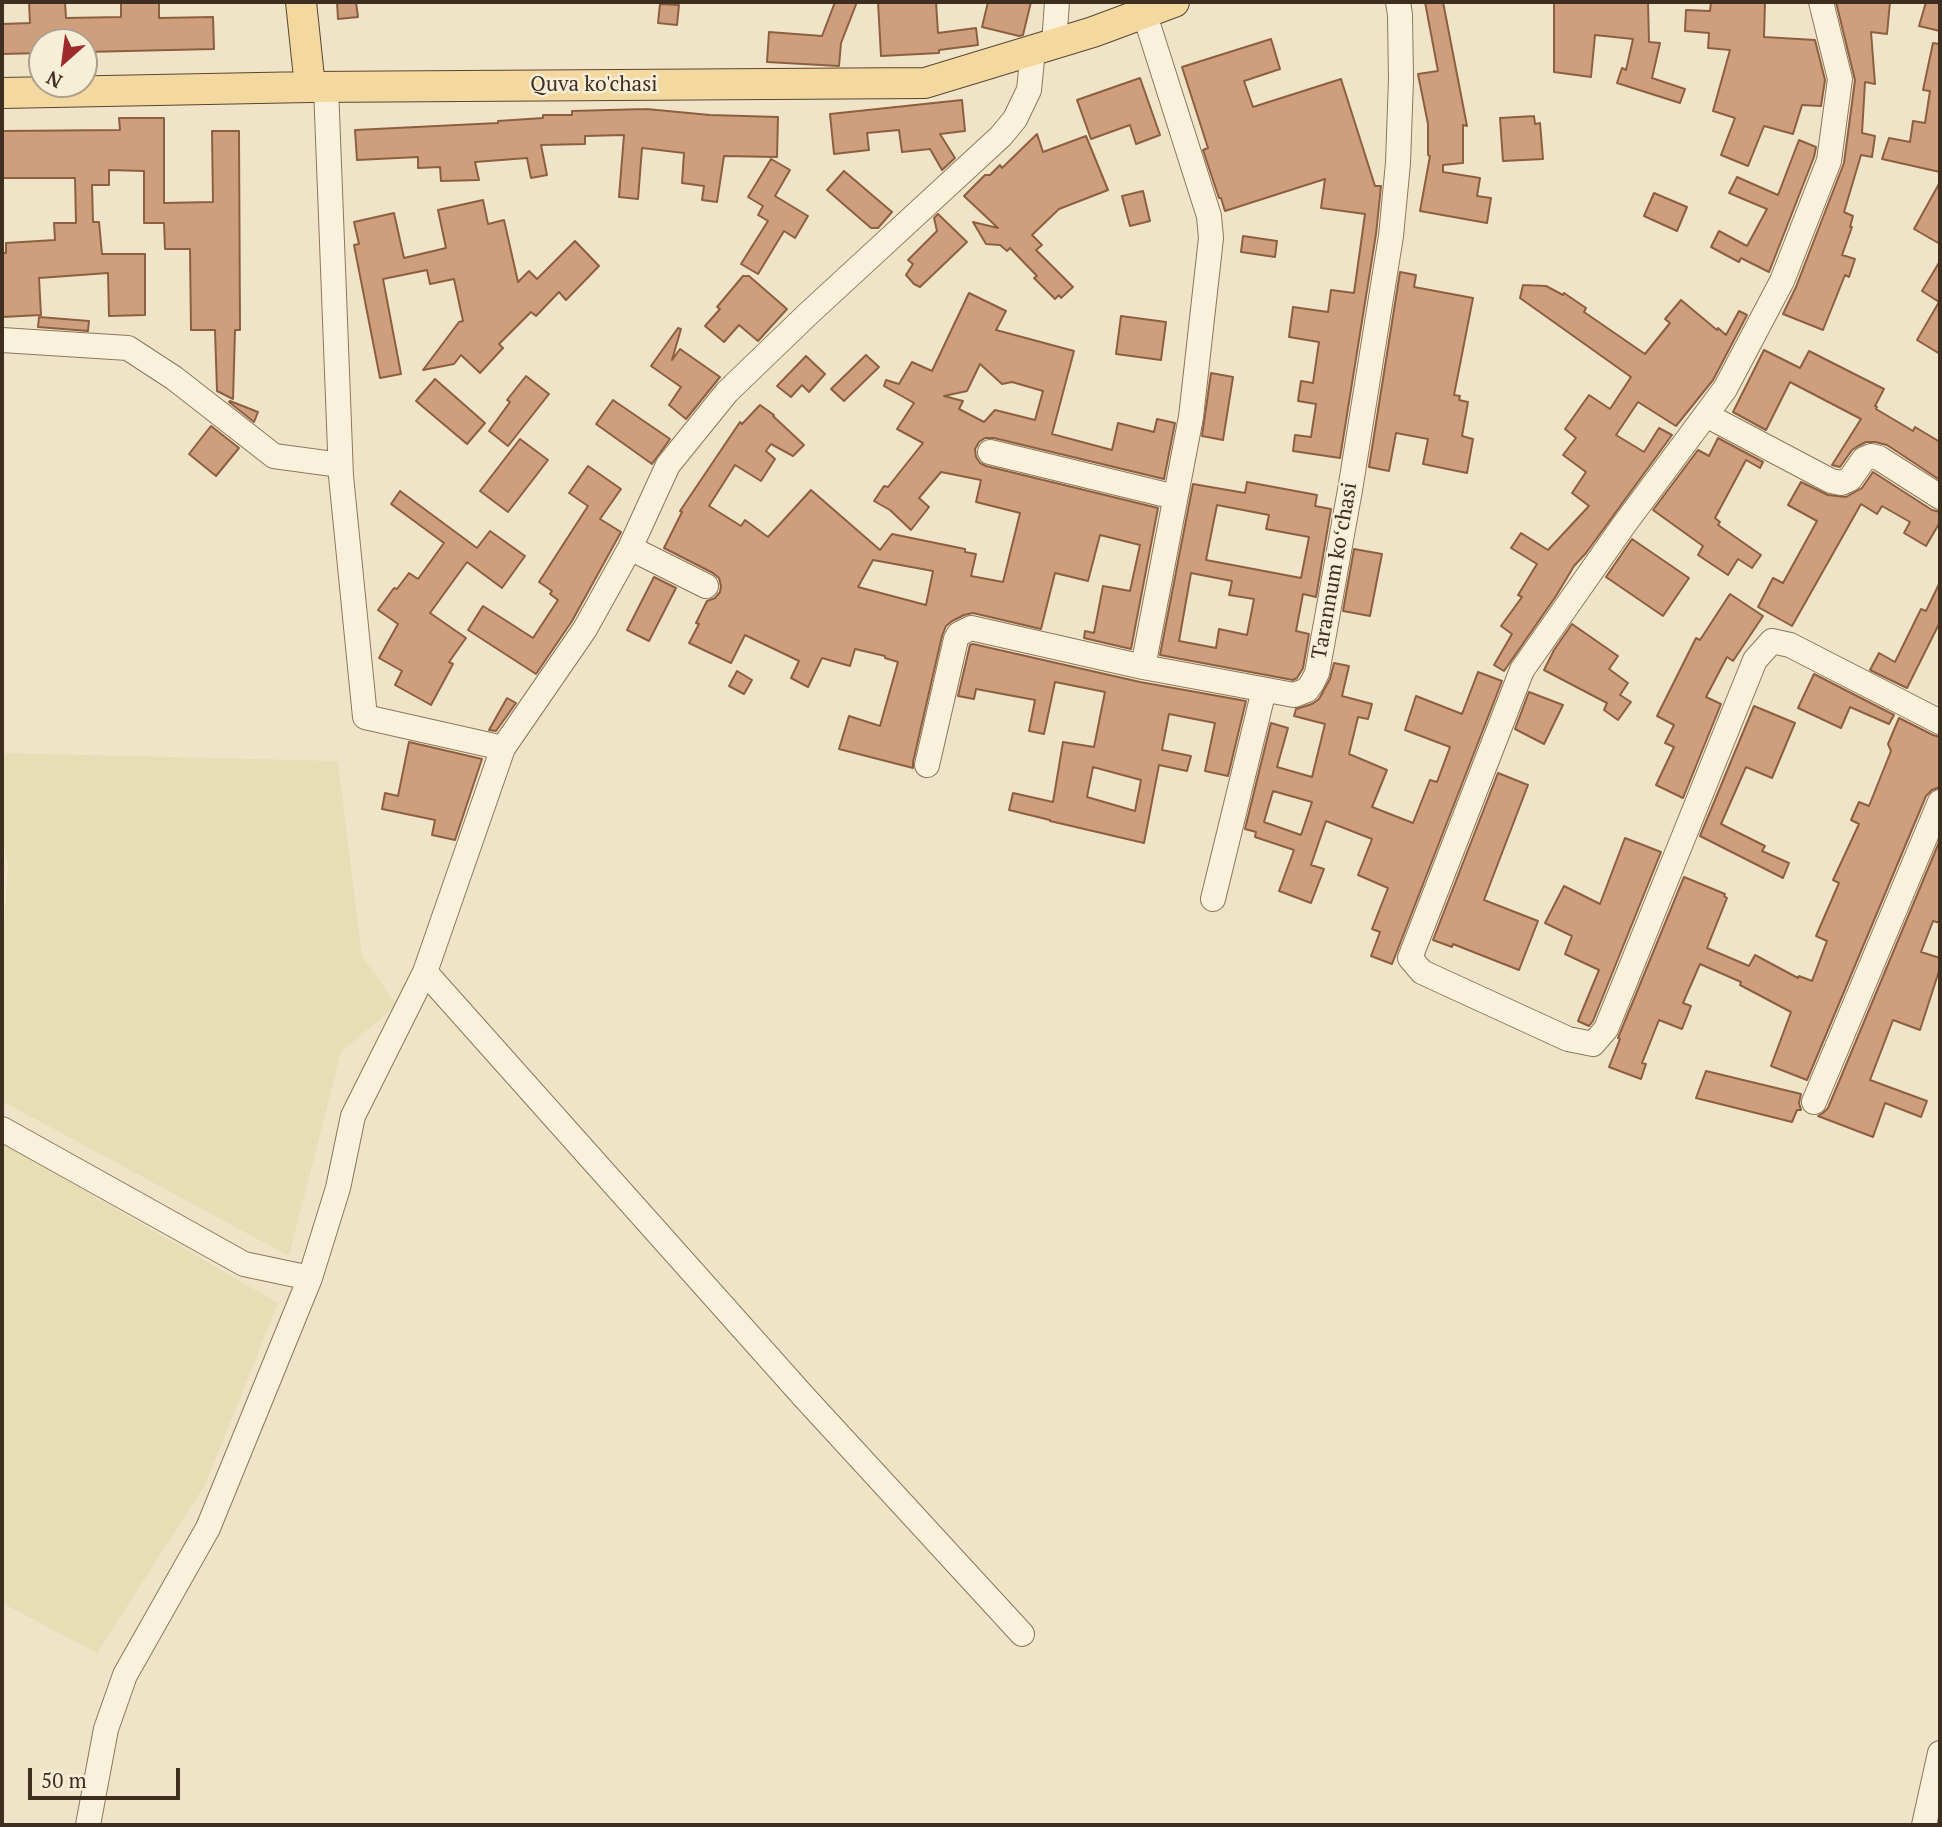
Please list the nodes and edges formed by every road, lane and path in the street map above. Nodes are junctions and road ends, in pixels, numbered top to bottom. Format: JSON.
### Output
{"nodes":[{"id":1,"x":301,"y":2,"type":"edge"},
{"id":2,"x":1056,"y":2,"type":"edge"},
{"id":3,"x":1174,"y":2,"type":"edge"},
{"id":4,"x":1398,"y":2,"type":"edge"},
{"id":5,"x":1821,"y":2,"type":"edge"},
{"id":6,"x":1144,"y":12,"type":"junction"},
{"id":7,"x":1044,"y":47,"type":"junction"},
{"id":8,"x":318,"y":87,"type":"junction"},
{"id":9,"x":2,"y":93,"type":"edge"},
{"id":10,"x":2,"y":340,"type":"edge"},
{"id":11,"x":1706,"y":415,"type":"junction"},
{"id":12,"x":990,"y":452,"type":"dead end"},
{"id":13,"x":340,"y":465,"type":"junction"},
{"id":14,"x":1175,"y":497,"type":"junction"},
{"id":15,"x":1940,"y":497,"type":"edge"},
{"id":16,"x":630,"y":548,"type":"junction"},
{"id":17,"x":706,"y":586,"type":"dead end"},
{"id":18,"x":1143,"y":667,"type":"junction"},
{"id":19,"x":1264,"y":690,"type":"junction"},
{"id":20,"x":1940,"y":722,"type":"edge"},
{"id":21,"x":503,"y":748,"type":"junction"},
{"id":22,"x":926,"y":765,"type":"dead end"},
{"id":23,"x":1940,"y":802,"type":"edge"},
{"id":24,"x":1213,"y":899,"type":"dead end"},
{"id":25,"x":425,"y":972,"type":"junction"},
{"id":26,"x":1814,"y":1102,"type":"dead end"},
{"id":27,"x":2,"y":1129,"type":"edge"},
{"id":28,"x":310,"y":1278,"type":"junction"},
{"id":29,"x":1022,"y":1634,"type":"dead end"},
{"id":30,"x":1940,"y":1753,"type":"edge"},
{"id":31,"x":88,"y":1825,"type":"edge"},
{"id":32,"x":1924,"y":1825,"type":"edge"}],
"edges":[{"from":1,"to":8,"type":"main road"},
{"from":2,"to":7,"type":"street"},
{"from":3,"to":6,"type":"main road","name":"Quva ko'chasi"},
{"from":4,"to":19,"type":"street","name":"Tarannum koʻchasi"},
{"from":5,"to":11,"type":"street"},
{"from":6,"to":7,"type":"main road","name":"Quva ko'chasi"},
{"from":6,"to":14,"type":"street"},
{"from":7,"to":8,"type":"main road","name":"Quva ko'chasi"},
{"from":7,"to":16,"type":"street"},
{"from":8,"to":9,"type":"main road","name":"Quva ko'chasi"},
{"from":8,"to":13,"type":"street"},
{"from":10,"to":13,"type":"street"},
{"from":11,"to":15,"type":"street"},
{"from":11,"to":20,"type":"street"},
{"from":12,"to":14,"type":"street"},
{"from":13,"to":21,"type":"street"},
{"from":14,"to":18,"type":"street"},
{"from":16,"to":17,"type":"street"},
{"from":16,"to":21,"type":"street"},
{"from":18,"to":19,"type":"street","name":"Tarannum koʻchasi"},
{"from":18,"to":22,"type":"street","name":"Tarannum koʻchasi"},
{"from":19,"to":24,"type":"street"},
{"from":21,"to":25,"type":"street"},
{"from":23,"to":26,"type":"street"},
{"from":25,"to":28,"type":"street"},
{"from":25,"to":29,"type":"street"},
{"from":27,"to":28,"type":"street"},
{"from":28,"to":31,"type":"street"},
{"from":30,"to":32,"type":"street"}]}
